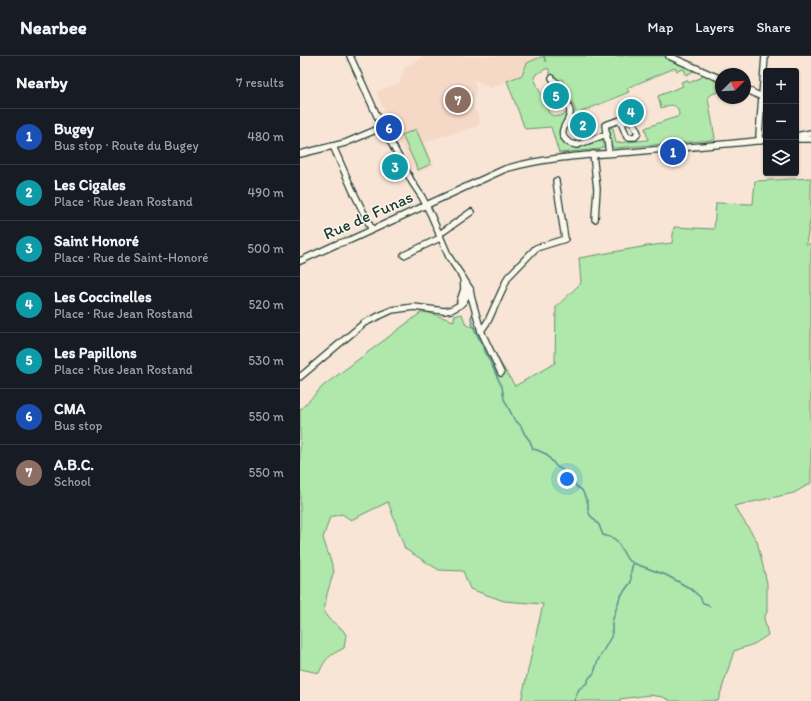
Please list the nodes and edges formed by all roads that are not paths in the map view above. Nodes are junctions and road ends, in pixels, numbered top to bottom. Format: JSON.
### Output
{"nodes":[{"id":1,"x":350,"y":56,"type":"edge"},
{"id":2,"x":670,"y":56,"type":"edge"},
{"id":3,"x":765,"y":56,"type":"edge"},
{"id":4,"x":715,"y":75,"type":"edge"},
{"id":5,"x":552,"y":78,"type":"dead end"},
{"id":6,"x":751,"y":92,"type":"edge"},
{"id":7,"x":762,"y":97,"type":"junction"},
{"id":8,"x":621,"y":124,"type":"dead end"},
{"id":9,"x":383,"y":127,"type":"junction"},
{"id":10,"x":811,"y":133,"type":"edge"},
{"id":11,"x":607,"y":134,"type":"junction"},
{"id":12,"x":799,"y":136,"type":"edge"},
{"id":13,"x":799,"y":137,"type":"edge"},
{"id":14,"x":811,"y":138,"type":"edge"},
{"id":15,"x":763,"y":141,"type":"edge"},
{"id":16,"x":333,"y":146,"type":"junction"},
{"id":17,"x":609,"y":153,"type":"junction"},
{"id":18,"x":300,"y":154,"type":"edge"},
{"id":19,"x":593,"y":154,"type":"junction"},
{"id":20,"x":556,"y":181,"type":"dead end"},
{"id":21,"x":426,"y":204,"type":"junction"},
{"id":22,"x":471,"y":212,"type":"dead end"},
{"id":23,"x":595,"y":219,"type":"dead end"},
{"id":24,"x":372,"y":230,"type":"junction"},
{"id":25,"x":440,"y":236,"type":"junction"},
{"id":26,"x":404,"y":255,"type":"dead end"},
{"id":27,"x":300,"y":261,"type":"edge"},
{"id":28,"x":469,"y":292,"type":"junction"},
{"id":29,"x":481,"y":331,"type":"junction"},
{"id":30,"x":502,"y":374,"type":"dead end"},
{"id":31,"x":300,"y":377,"type":"edge"}],
"edges":[{"from":1,"to":9,"type":"street"},
{"from":2,"to":4,"type":"street"},
{"from":3,"to":7,"type":"street"},
{"from":5,"to":11,"type":"street"},
{"from":6,"to":7,"type":"street"},
{"from":7,"to":15,"type":"street"},
{"from":8,"to":11,"type":"street"},
{"from":9,"to":16,"type":"street"},
{"from":9,"to":21,"type":"street"},
{"from":10,"to":12,"type":"street"},
{"from":11,"to":17,"type":"street"},
{"from":13,"to":14,"type":"street"},
{"from":15,"to":17,"type":"street","name":"Rue de Funas"},
{"from":16,"to":18,"type":"street"},
{"from":16,"to":24,"type":"street"},
{"from":17,"to":19,"type":"street","name":"Rue de Funas"},
{"from":19,"to":21,"type":"street","name":"Rue de Funas"},
{"from":19,"to":23,"type":"street"},
{"from":20,"to":29,"type":"street"},
{"from":21,"to":24,"type":"street","name":"Rue de Funas"},
{"from":21,"to":25,"type":"street"},
{"from":22,"to":25,"type":"street"},
{"from":24,"to":27,"type":"street","name":"Rue de Funas"},
{"from":25,"to":26,"type":"street"},
{"from":25,"to":28,"type":"street"},
{"from":28,"to":29,"type":"street"},
{"from":28,"to":31,"type":"street"},
{"from":29,"to":30,"type":"street"}]}
